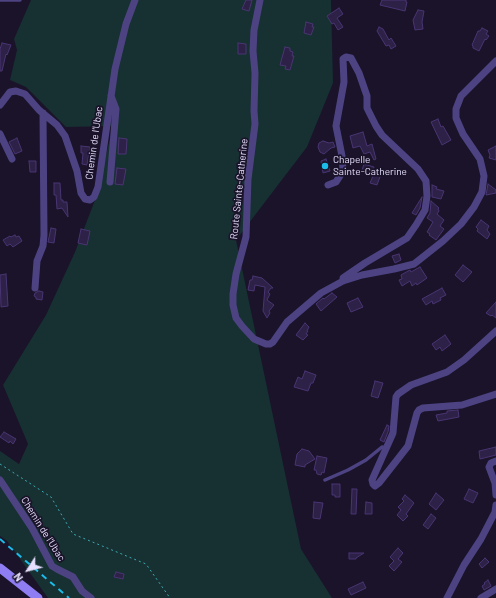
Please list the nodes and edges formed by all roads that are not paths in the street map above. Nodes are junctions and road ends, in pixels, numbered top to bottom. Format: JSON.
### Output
{"nodes":[{"id":1,"x":0,"y":0,"type":"edge"},
{"id":2,"x":20,"y":0,"type":"edge"},
{"id":3,"x":135,"y":0,"type":"edge"},
{"id":4,"x":260,"y":0,"type":"edge"},
{"id":5,"x":496,"y":61,"type":"edge"},
{"id":6,"x":111,"y":96,"type":"junction"},
{"id":7,"x":0,"y":105,"type":"edge"},
{"id":8,"x":43,"y":113,"type":"junction"},
{"id":9,"x":0,"y":134,"type":"edge"},
{"id":10,"x":12,"y":159,"type":"dead end"},
{"id":11,"x":110,"y":182,"type":"dead end"},
{"id":12,"x":328,"y":185,"type":"dead end"},
{"id":13,"x":343,"y":281,"type":"junction"},
{"id":14,"x":35,"y":288,"type":"dead end"},
{"id":15,"x":496,"y":331,"type":"edge"},
{"id":16,"x":496,"y":394,"type":"edge"},
{"id":17,"x":386,"y":448,"type":"junction"},
{"id":18,"x":496,"y":461,"type":"edge"},
{"id":19,"x":0,"y":480,"type":"edge"},
{"id":20,"x":325,"y":480,"type":"dead end"},
{"id":21,"x":496,"y":495,"type":"edge"},
{"id":22,"x":496,"y":505,"type":"edge"},
{"id":23,"x":0,"y":568,"type":"edge"},
{"id":24,"x":496,"y":589,"type":"edge"},
{"id":25,"x":38,"y":598,"type":"edge"},
{"id":26,"x":91,"y":598,"type":"edge"},
{"id":27,"x":447,"y":598,"type":"edge"},
{"id":28,"x":481,"y":598,"type":"edge"}],
"edges":[{"from":1,"to":2,"type":"lane"},
{"from":3,"to":6,"type":"street","name":"Chemin de l'Ubac"},
{"from":4,"to":13,"type":"street","name":"Route Sainte-Catherine"},
{"from":5,"to":13,"type":"street","name":"Route Sainte-Catherine"},
{"from":6,"to":8,"type":"street","name":"Chemin de l'Ubac"},
{"from":6,"to":11,"type":"street"},
{"from":7,"to":8,"type":"street","name":"Chemin de l'Ubac"},
{"from":8,"to":14,"type":"street"},
{"from":9,"to":10,"type":"street"},
{"from":12,"to":13,"type":"street"},
{"from":15,"to":17,"type":"street"},
{"from":16,"to":17,"type":"street"},
{"from":17,"to":20,"type":"lane"},
{"from":18,"to":21,"type":"street"},
{"from":19,"to":26,"type":"street","name":"Chemin de l'Ubac"},
{"from":22,"to":27,"type":"street"},
{"from":23,"to":25,"type":"street"},
{"from":24,"to":28,"type":"street"}]}
